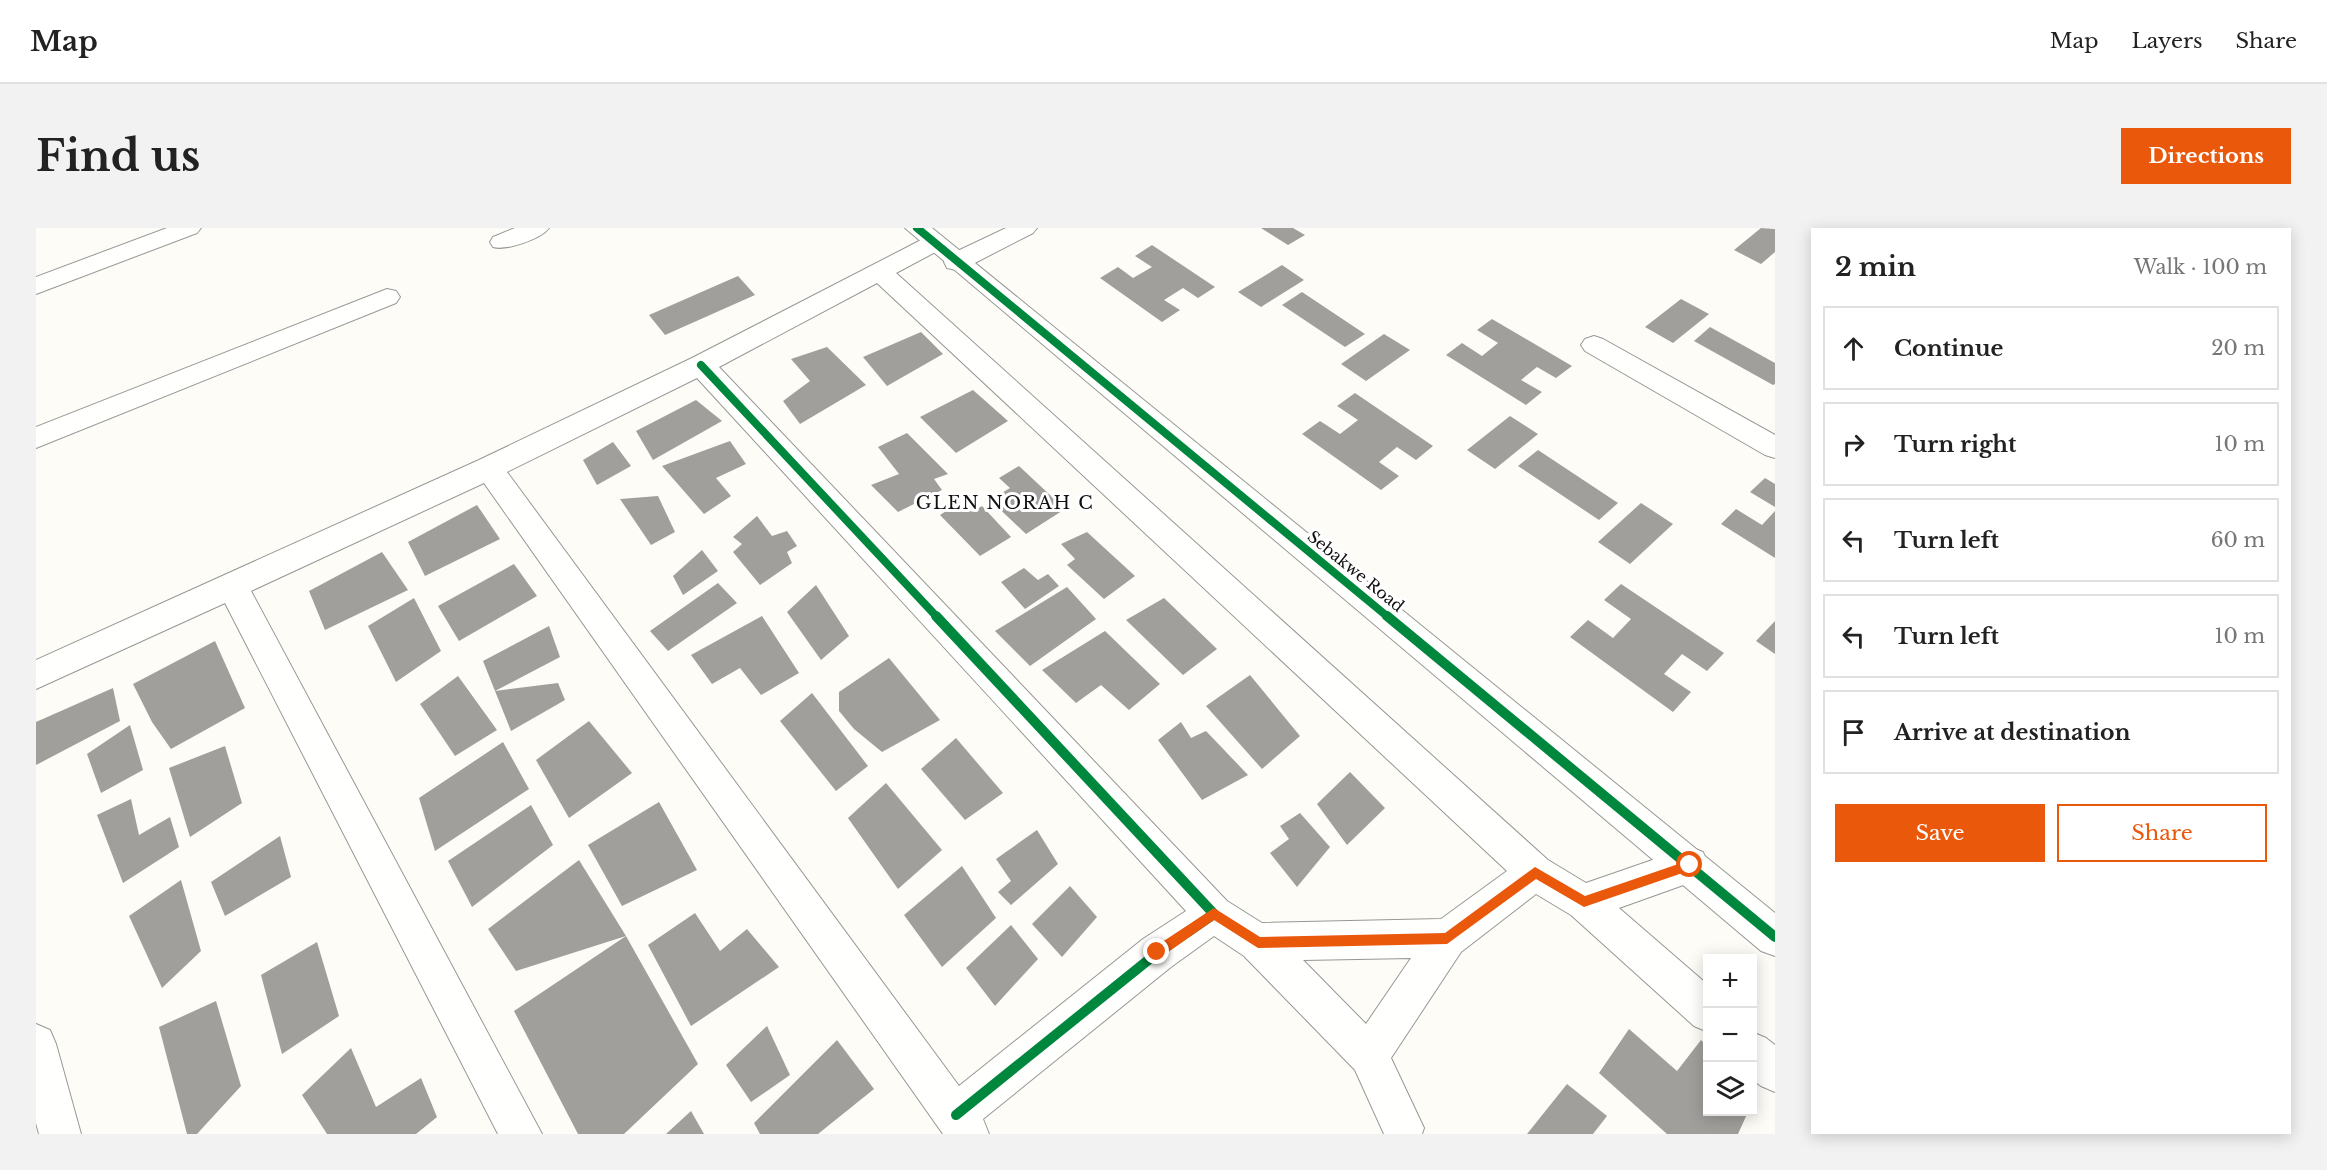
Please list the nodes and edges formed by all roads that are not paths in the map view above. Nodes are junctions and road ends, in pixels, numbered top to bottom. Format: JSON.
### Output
{"nodes":[{"id":1,"x":189,"y":228,"type":"edge"},
{"id":2,"x":537,"y":228,"type":"edge"},
{"id":3,"x":1025,"y":228,"type":"edge"},
{"id":4,"x":502,"y":242,"type":"dead end"},
{"id":5,"x":935,"y":244,"type":"edge"},
{"id":6,"x":880,"y":272,"type":"junction"},
{"id":7,"x":36,"y":286,"type":"edge"},
{"id":8,"x":387,"y":297,"type":"dead end"},
{"id":9,"x":1594,"y":345,"type":"dead end"},
{"id":10,"x":701,"y":365,"type":"junction"},
{"id":11,"x":36,"y":438,"type":"edge"},
{"id":12,"x":1775,"y":448,"type":"edge"},
{"id":13,"x":489,"y":468,"type":"junction"},
{"id":14,"x":231,"y":584,"type":"junction"},
{"id":15,"x":36,"y":675,"type":"edge"},
{"id":16,"x":1690,"y":865,"type":"junction"},
{"id":17,"x":1535,"y":873,"type":"junction"},
{"id":18,"x":1584,"y":902,"type":"junction"},
{"id":19,"x":1214,"y":914,"type":"junction"},
{"id":20,"x":1775,"y":937,"type":"edge"},
{"id":21,"x":1447,"y":939,"type":"junction"},
{"id":22,"x":1258,"y":942,"type":"junction"},
{"id":23,"x":1703,"y":1008,"type":"edge"},
{"id":24,"x":36,"y":1044,"type":"edge"},
{"id":25,"x":1369,"y":1056,"type":"junction"},
{"id":26,"x":1757,"y":1056,"type":"edge"},
{"id":27,"x":1775,"y":1072,"type":"edge"},
{"id":28,"x":962,"y":1125,"type":"edge"},
{"id":29,"x":1403,"y":1132,"type":"edge"},
{"id":30,"x":60,"y":1134,"type":"edge"},
{"id":31,"x":520,"y":1134,"type":"edge"}],
"edges":[{"from":1,"to":7,"type":"street"},
{"from":2,"to":4,"type":"street"},
{"from":3,"to":5,"type":"street"},
{"from":5,"to":6,"type":"street"},
{"from":5,"to":16,"type":"street","name":"Sebakwe Road"},
{"from":6,"to":10,"type":"street"},
{"from":6,"to":17,"type":"street"},
{"from":8,"to":11,"type":"street"},
{"from":9,"to":12,"type":"street"},
{"from":10,"to":13,"type":"street"},
{"from":10,"to":19,"type":"street"},
{"from":13,"to":14,"type":"street"},
{"from":13,"to":28,"type":"street"},
{"from":14,"to":15,"type":"street"},
{"from":14,"to":31,"type":"street"},
{"from":16,"to":18,"type":"street"},
{"from":16,"to":20,"type":"street","name":"Sebakwe Road"},
{"from":17,"to":18,"type":"street"},
{"from":17,"to":21,"type":"street"},
{"from":18,"to":23,"type":"street"},
{"from":19,"to":22,"type":"street"},
{"from":19,"to":28,"type":"street"},
{"from":21,"to":22,"type":"street"},
{"from":21,"to":25,"type":"street"},
{"from":22,"to":25,"type":"street"},
{"from":24,"to":30,"type":"street"},
{"from":25,"to":29,"type":"street"},
{"from":26,"to":27,"type":"street"}]}
